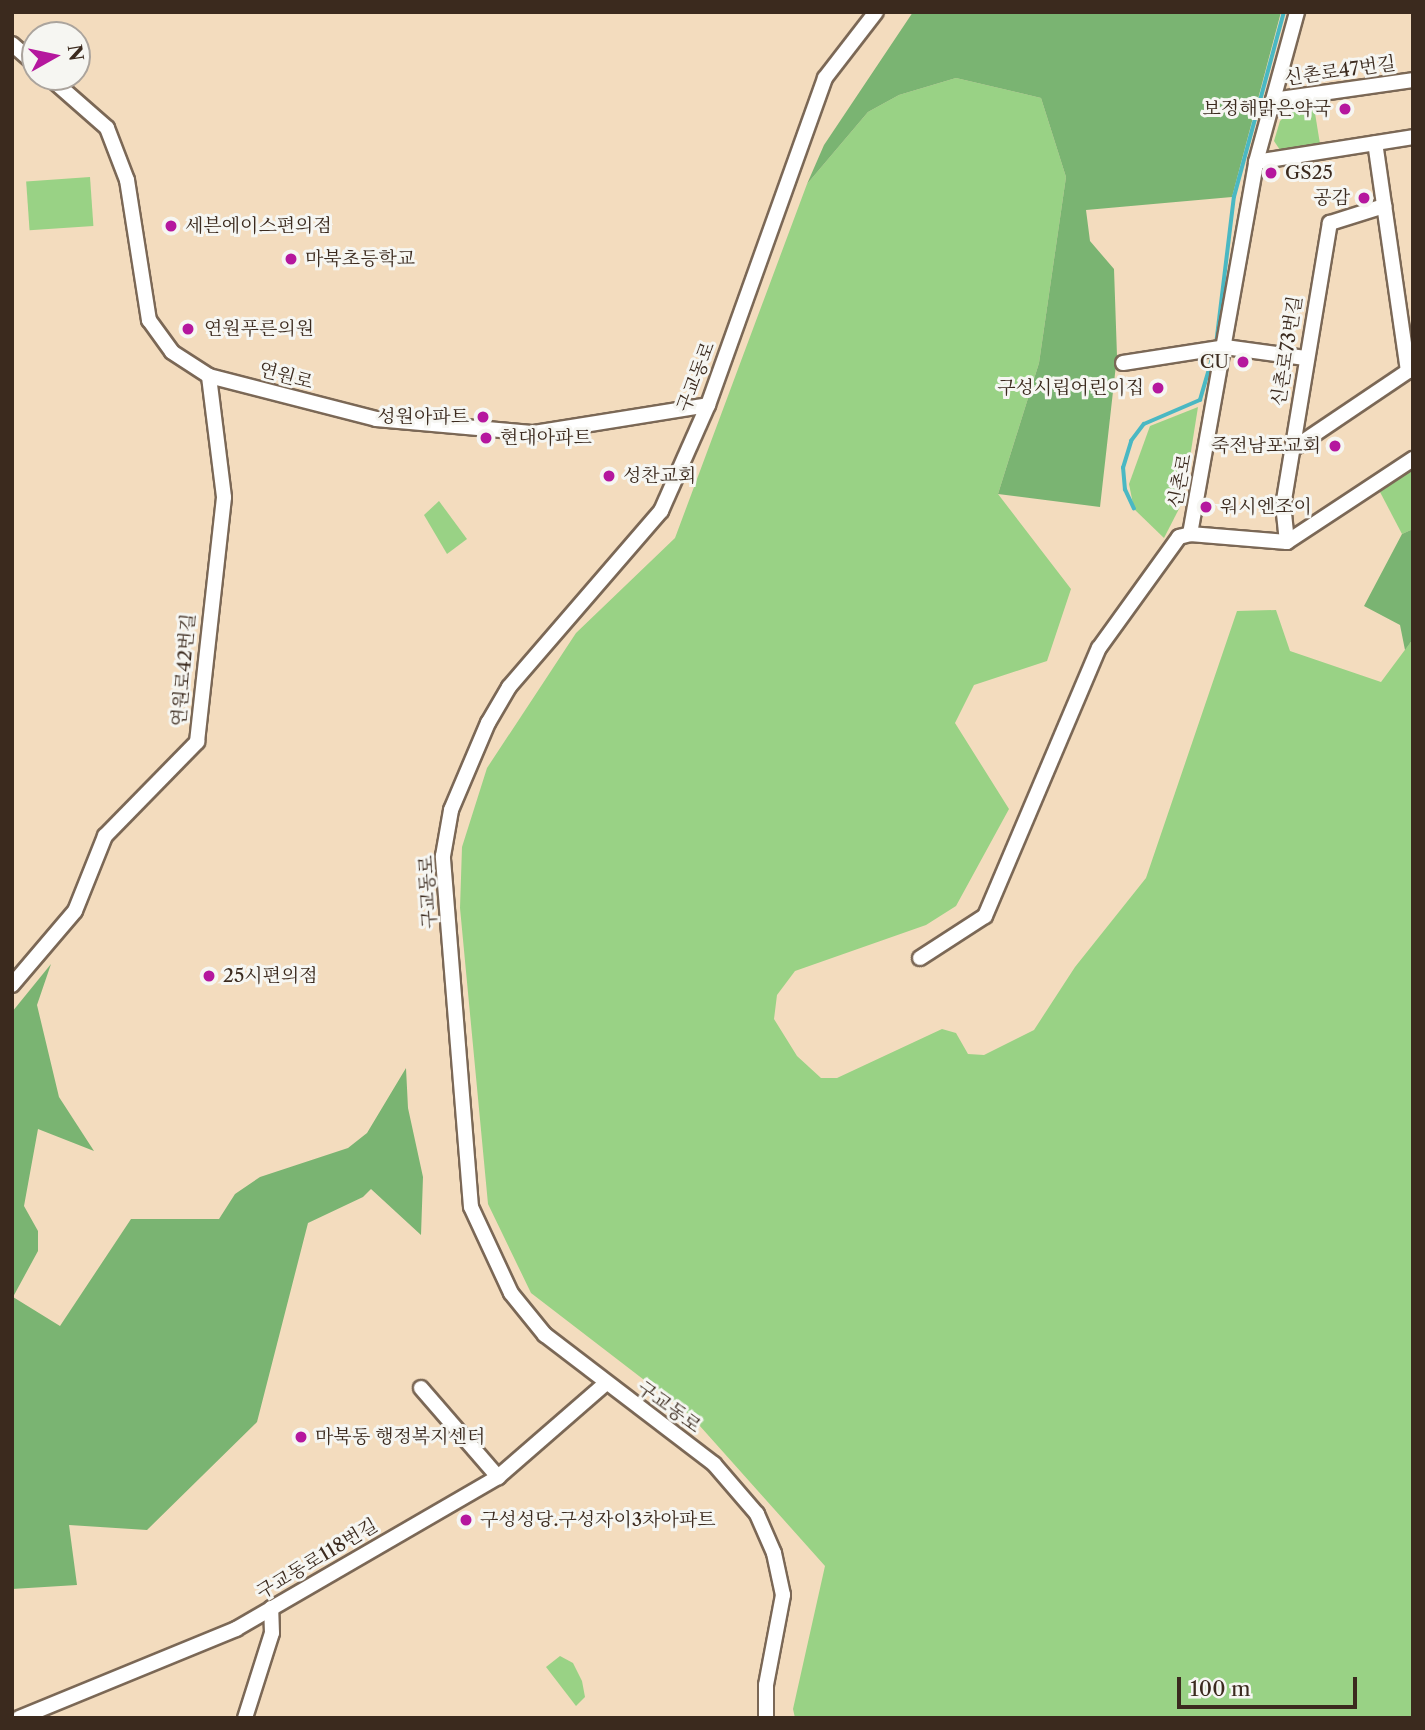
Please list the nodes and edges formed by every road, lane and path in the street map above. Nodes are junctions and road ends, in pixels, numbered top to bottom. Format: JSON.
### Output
{"nodes":[{"id":1,"x":876,"y":12,"type":"edge"},
{"id":2,"x":1297,"y":12,"type":"edge"},
{"id":3,"x":1413,"y":80,"type":"edge"},
{"id":4,"x":65,"y":91,"type":"edge"},
{"id":5,"x":1273,"y":100,"type":"junction"},
{"id":6,"x":1413,"y":137,"type":"edge"},
{"id":7,"x":1375,"y":143,"type":"junction"},
{"id":8,"x":1255,"y":162,"type":"junction"},
{"id":9,"x":1384,"y":206,"type":"junction"},
{"id":10,"x":1408,"y":330,"type":"edge"},
{"id":11,"x":1225,"y":347,"type":"junction"},
{"id":12,"x":1305,"y":358,"type":"junction"},
{"id":13,"x":1123,"y":363,"type":"dead end"},
{"id":14,"x":209,"y":376,"type":"junction"},
{"id":15,"x":708,"y":405,"type":"junction"},
{"id":16,"x":1291,"y":450,"type":"junction"},
{"id":17,"x":1413,"y":459,"type":"edge"},
{"id":18,"x":1190,"y":534,"type":"junction"},
{"id":19,"x":1287,"y":542,"type":"junction"},
{"id":20,"x":920,"y":958,"type":"dead end"},
{"id":21,"x":12,"y":985,"type":"edge"},
{"id":22,"x":606,"y":1384,"type":"junction"},
{"id":23,"x":421,"y":1388,"type":"dead end"},
{"id":24,"x":498,"y":1477,"type":"junction"},
{"id":25,"x":271,"y":1608,"type":"junction"},
{"id":26,"x":19,"y":1718,"type":"edge"},
{"id":27,"x":245,"y":1718,"type":"edge"},
{"id":28,"x":766,"y":1718,"type":"edge"}],
"edges":[{"from":1,"to":15,"type":"street","name":"구교동로"},
{"from":2,"to":5,"type":"street","name":"신촌로"},
{"from":3,"to":5,"type":"street","name":"신촌로47번길"},
{"from":4,"to":14,"type":"street","name":"연원로"},
{"from":5,"to":8,"type":"street","name":"신촌로"},
{"from":6,"to":7,"type":"street"},
{"from":7,"to":8,"type":"street"},
{"from":7,"to":9,"type":"street"},
{"from":8,"to":11,"type":"street","name":"신촌로"},
{"from":9,"to":10,"type":"street"},
{"from":9,"to":12,"type":"street","name":"신촌로73번길"},
{"from":10,"to":16,"type":"street"},
{"from":11,"to":12,"type":"street"},
{"from":11,"to":13,"type":"street"},
{"from":11,"to":18,"type":"street","name":"신촌로"},
{"from":12,"to":16,"type":"street","name":"신촌로73번길"},
{"from":14,"to":15,"type":"street","name":"연원로"},
{"from":14,"to":21,"type":"street","name":"연원로42번길"},
{"from":15,"to":22,"type":"street","name":"구교동로"},
{"from":16,"to":19,"type":"street","name":"신촌로73번길"},
{"from":17,"to":19,"type":"street"},
{"from":18,"to":19,"type":"street"},
{"from":18,"to":20,"type":"street","name":"신촌로"},
{"from":22,"to":24,"type":"street","name":"구교동로118번길"},
{"from":22,"to":28,"type":"street","name":"구교동로"},
{"from":23,"to":24,"type":"street"},
{"from":24,"to":25,"type":"street","name":"구교동로118번길"},
{"from":25,"to":26,"type":"street","name":"구교동로118번길"},
{"from":25,"to":27,"type":"street"}]}
